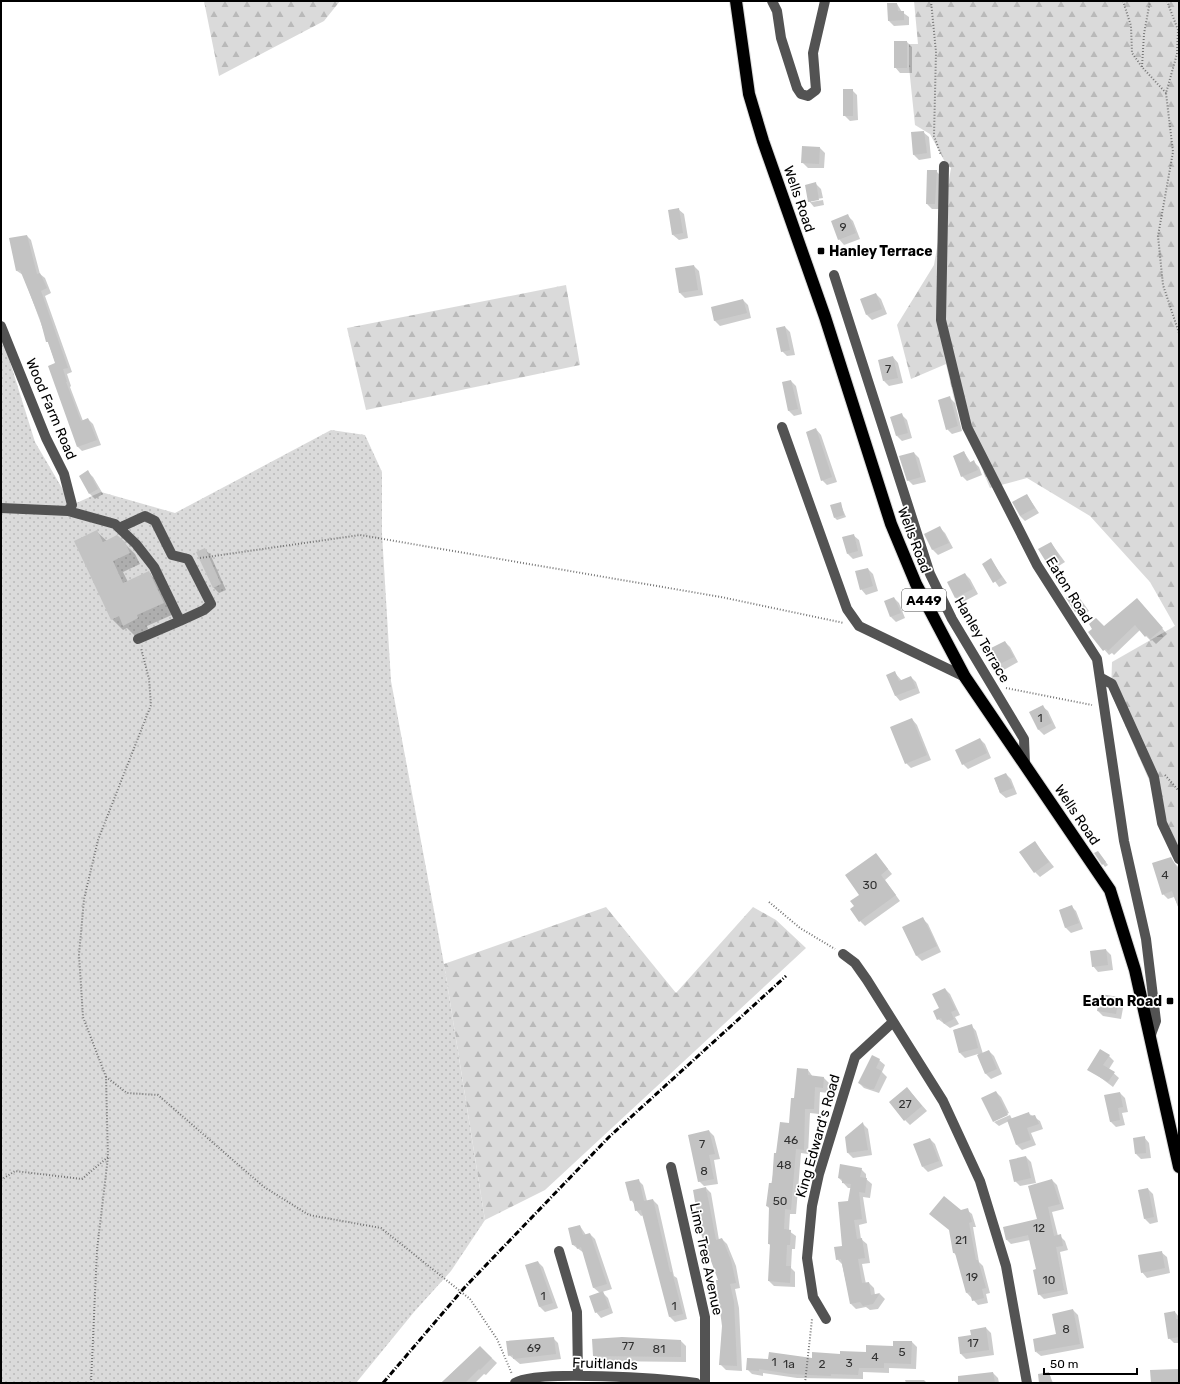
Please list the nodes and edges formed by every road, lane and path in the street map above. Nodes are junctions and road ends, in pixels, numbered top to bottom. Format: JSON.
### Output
{"nodes":[{"id":1,"x":736,"y":1,"type":"edge"},
{"id":2,"x":772,"y":1,"type":"edge"},
{"id":3,"x":825,"y":1,"type":"edge"},
{"id":4,"x":931,"y":1,"type":"edge"},
{"id":5,"x":1123,"y":1,"type":"edge"},
{"id":6,"x":1150,"y":1,"type":"edge"},
{"id":7,"x":1166,"y":1,"type":"edge"},
{"id":8,"x":1178,"y":30,"type":"edge"},
{"id":9,"x":1142,"y":67,"type":"junction"},
{"id":10,"x":1166,"y":93,"type":"junction"},
{"id":11,"x":944,"y":166,"type":"joint"},
{"id":12,"x":834,"y":275,"type":"dead end"},
{"id":13,"x":1,"y":326,"type":"edge"},
{"id":14,"x":1179,"y":333,"type":"edge"},
{"id":15,"x":782,"y":427,"type":"dead end"},
{"id":16,"x":1,"y":508,"type":"edge"},
{"id":17,"x":70,"y":508,"type":"junction"},
{"id":18,"x":119,"y":528,"type":"junction"},
{"id":19,"x":188,"y":559,"type":"junction"},
{"id":20,"x":180,"y":621,"type":"junction"},
{"id":21,"x":859,"y":626,"type":"junction"},
{"id":22,"x":138,"y":639,"type":"joint"},
{"id":23,"x":965,"y":677,"type":"junction"},
{"id":24,"x":1101,"y":678,"type":"junction"},
{"id":25,"x":992,"y":685,"type":"junction"},
{"id":26,"x":1105,"y":707,"type":"junction"},
{"id":27,"x":1025,"y":764,"type":"junction"},
{"id":28,"x":1179,"y":859,"type":"edge"},
{"id":29,"x":769,"y":902,"type":"dead end"},
{"id":30,"x":843,"y":954,"type":"joint"},
{"id":31,"x":893,"y":1022,"type":"junction"},
{"id":32,"x":1150,"y":1037,"type":"junction"},
{"id":33,"x":106,"y":1077,"type":"junction"},
{"id":34,"x":108,"y":1157,"type":"junction"},
{"id":35,"x":671,"y":1166,"type":"dead end"},
{"id":36,"x":1179,"y":1167,"type":"edge"},
{"id":37,"x":1,"y":1180,"type":"edge"},
{"id":38,"x":559,"y":1251,"type":"dead end"},
{"id":39,"x":813,"y":1298,"type":"junction"},
{"id":40,"x":826,"y":1320,"type":"dead end"},
{"id":41,"x":578,"y":1376,"type":"junction"},
{"id":42,"x":626,"y":1380,"type":"edge"},
{"id":43,"x":515,"y":1382,"type":"edge"},
{"id":44,"x":91,"y":1383,"type":"edge"},
{"id":45,"x":696,"y":1383,"type":"edge"},
{"id":46,"x":705,"y":1383,"type":"edge"},
{"id":47,"x":805,"y":1383,"type":"edge"},
{"id":48,"x":1026,"y":1383,"type":"edge"}],
"edges":[{"from":1,"to":23,"type":"highway","name":"Wells Road","number":"A449"},
{"from":2,"to":3,"type":"street"},
{"from":4,"to":11,"type":"path"},
{"from":5,"to":9,"type":"path"},
{"from":6,"to":9,"type":"path"},
{"from":7,"to":8,"type":"path"},
{"from":8,"to":10,"type":"path"},
{"from":9,"to":10,"type":"path"},
{"from":10,"to":14,"type":"path"},
{"from":11,"to":24,"type":"street","name":"Eaton Road"},
{"from":12,"to":25,"type":"street","name":"Hanley Terrace"},
{"from":13,"to":17,"type":"street","name":"Wood Farm Road"},
{"from":15,"to":21,"type":"street"},
{"from":16,"to":17,"type":"street"},
{"from":17,"to":18,"type":"street"},
{"from":18,"to":19,"type":"street"},
{"from":18,"to":20,"type":"street"},
{"from":19,"to":20,"type":"street"},
{"from":19,"to":21,"type":"path"},
{"from":20,"to":22,"type":"street"},
{"from":21,"to":23,"type":"street"},
{"from":22,"to":33,"type":"path"},
{"from":23,"to":27,"type":"highway","name":"Wells Road","number":"A449"},
{"from":24,"to":26,"type":"street","name":"Eaton Road"},
{"from":24,"to":28,"type":"street"},
{"from":25,"to":26,"type":"path"},
{"from":25,"to":27,"type":"street","name":"Hanley Terrace"},
{"from":26,"to":32,"type":"street","name":"Eaton Road"},
{"from":27,"to":32,"type":"highway","name":"Wells Road","number":"A449"},
{"from":29,"to":30,"type":"path"},
{"from":30,"to":31,"type":"street"},
{"from":31,"to":39,"type":"street","name":"King Edward's Road"},
{"from":31,"to":48,"type":"street"},
{"from":32,"to":36,"type":"highway","name":"Wells Road","number":"A449"},
{"from":33,"to":34,"type":"path"},
{"from":33,"to":43,"type":"path"},
{"from":34,"to":37,"type":"path"},
{"from":34,"to":44,"type":"path"},
{"from":35,"to":46,"type":"street","name":"Lime Tree Avenue"},
{"from":38,"to":41,"type":"street"},
{"from":39,"to":40,"type":"street","name":"King Edward's Road"},
{"from":39,"to":47,"type":"path"},
{"from":41,"to":42,"type":"street","name":"Fruitlands"},
{"from":41,"to":43,"type":"street","name":"Fruitlands"},
{"from":42,"to":45,"type":"street","name":"Fruitlands"}]}
